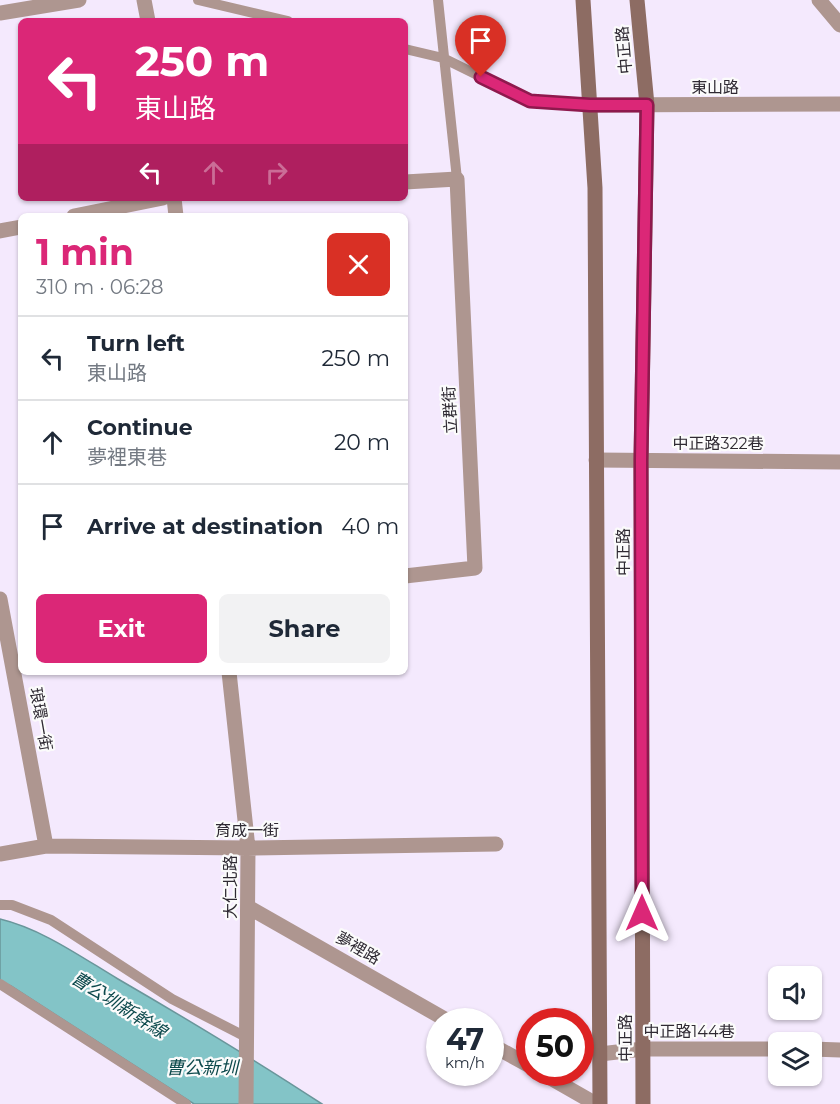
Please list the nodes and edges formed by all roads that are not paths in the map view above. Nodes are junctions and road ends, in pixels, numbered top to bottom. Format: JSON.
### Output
{"nodes":[{"id":1,"x":79,"y":0,"type":"edge"},
{"id":2,"x":144,"y":0,"type":"edge"},
{"id":3,"x":198,"y":0,"type":"edge"},
{"id":4,"x":438,"y":0,"type":"edge"},
{"id":5,"x":583,"y":0,"type":"edge"},
{"id":6,"x":637,"y":0,"type":"edge"},
{"id":7,"x":819,"y":0,"type":"edge"},
{"id":8,"x":0,"y":13,"type":"edge"},
{"id":9,"x":147,"y":18,"type":"edge"},
{"id":10,"x":275,"y":18,"type":"edge"},
{"id":11,"x":840,"y":25,"type":"edge"},
{"id":12,"x":408,"y":50,"type":"edge"},
{"id":13,"x":443,"y":58,"type":"junction"},
{"id":14,"x":840,"y":104,"type":"edge"},
{"id":15,"x":590,"y":105,"type":"junction"},
{"id":16,"x":647,"y":105,"type":"junction"},
{"id":17,"x":457,"y":180,"type":"junction"},
{"id":18,"x":408,"y":183,"type":"edge"},
{"id":19,"x":148,"y":201,"type":"edge"},
{"id":20,"x":89,"y":213,"type":"edge"},
{"id":21,"x":18,"y":228,"type":"edge"},
{"id":22,"x":0,"y":231,"type":"edge"},
{"id":23,"x":596,"y":460,"type":"junction"},
{"id":24,"x":641,"y":460,"type":"junction"},
{"id":25,"x":840,"y":462,"type":"edge"},
{"id":26,"x":408,"y":576,"type":"edge"},
{"id":27,"x":0,"y":599,"type":"edge"},
{"id":28,"x":10,"y":641,"type":"edge"},
{"id":29,"x":229,"y":675,"type":"edge"},
{"id":30,"x":496,"y":844,"type":"dead end"},
{"id":31,"x":46,"y":846,"type":"junction"},
{"id":32,"x":248,"y":848,"type":"junction"},
{"id":33,"x":0,"y":854,"type":"edge"},
{"id":34,"x":0,"y":905,"type":"edge"},
{"id":35,"x":248,"y":907,"type":"junction"},
{"id":36,"x":0,"y":984,"type":"edge"},
{"id":37,"x":426,"y":1008,"type":"edge"},
{"id":38,"x":248,"y":1038,"type":"junction"},
{"id":39,"x":643,"y":1049,"type":"junction"},
{"id":40,"x":768,"y":1049,"type":"edge"},
{"id":41,"x":822,"y":1049,"type":"edge"},
{"id":42,"x":840,"y":1050,"type":"edge"},
{"id":43,"x":600,"y":1054,"type":"junction"},
{"id":44,"x":564,"y":1086,"type":"edge"},
{"id":45,"x":186,"y":1104,"type":"edge"},
{"id":46,"x":246,"y":1104,"type":"edge"},
{"id":47,"x":596,"y":1104,"type":"edge"},
{"id":48,"x":600,"y":1104,"type":"edge"},
{"id":49,"x":643,"y":1104,"type":"edge"}],
"edges":[{"from":1,"to":8,"type":"street"},
{"from":2,"to":9,"type":"street"},
{"from":3,"to":10,"type":"lane"},
{"from":4,"to":13,"type":"lane"},
{"from":5,"to":15,"type":"main road","name":"中正路"},
{"from":6,"to":16,"type":"main road","name":"中正路"},
{"from":7,"to":11,"type":"street"},
{"from":12,"to":13,"type":"lane"},
{"from":13,"to":15,"type":"lane"},
{"from":13,"to":17,"type":"lane"},
{"from":14,"to":16,"type":"street","name":"東山路"},
{"from":15,"to":16,"type":"street","name":"東山路"},
{"from":15,"to":23,"type":"main road","name":"中正路"},
{"from":16,"to":24,"type":"main road","name":"中正路"},
{"from":17,"to":18,"type":"street"},
{"from":17,"to":26,"type":"street","name":"立群街"},
{"from":19,"to":20,"type":"street"},
{"from":21,"to":22,"type":"street"},
{"from":23,"to":24,"type":"street","name":"中正路322巷"},
{"from":23,"to":43,"type":"main road","name":"中正路"},
{"from":24,"to":25,"type":"street","name":"中正路322巷"},
{"from":24,"to":39,"type":"main road","name":"中正路"},
{"from":27,"to":28,"type":"street","name":"琅環一街"},
{"from":28,"to":31,"type":"street","name":"琅環一街"},
{"from":29,"to":32,"type":"street","name":"大仁北路"},
{"from":30,"to":32,"type":"street","name":"育成一街"},
{"from":31,"to":32,"type":"street","name":"育成一街"},
{"from":31,"to":33,"type":"street","name":"育成一街"},
{"from":32,"to":35,"type":"street","name":"大仁北路"},
{"from":34,"to":38,"type":"lane"},
{"from":35,"to":37,"type":"street","name":"夢裡路"},
{"from":35,"to":38,"type":"street","name":"大仁北路"},
{"from":36,"to":45,"type":"lane"},
{"from":38,"to":46,"type":"street","name":"大仁北路"},
{"from":39,"to":40,"type":"street","name":"中正路144巷"},
{"from":39,"to":43,"type":"street","name":"中正路144巷"},
{"from":39,"to":49,"type":"main road","name":"中正路"},
{"from":41,"to":42,"type":"street"},
{"from":43,"to":48,"type":"main road","name":"中正路"},
{"from":44,"to":47,"type":"street"}]}
